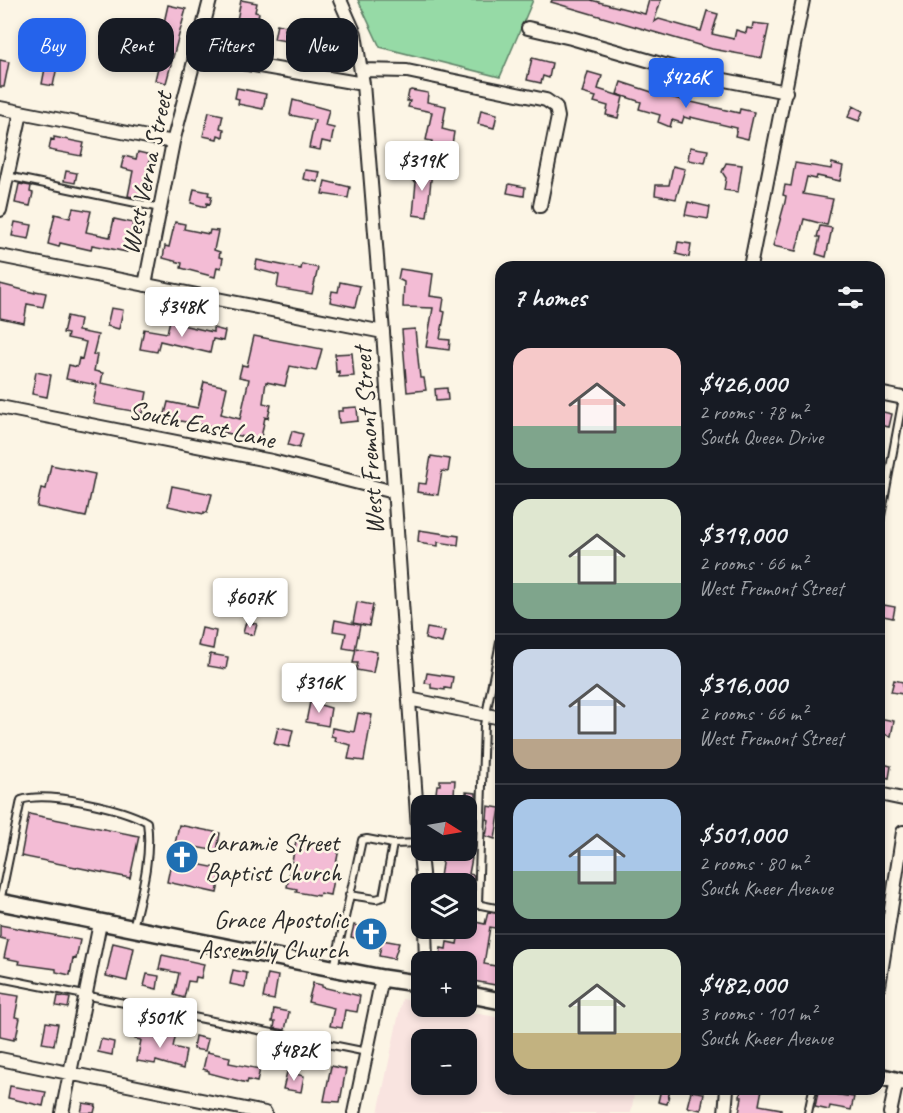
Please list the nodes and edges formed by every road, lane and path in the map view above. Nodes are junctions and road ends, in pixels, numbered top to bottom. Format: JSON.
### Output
{"nodes":[{"id":1,"x":210,"y":0,"type":"edge"},
{"id":2,"x":340,"y":0,"type":"edge"},
{"id":3,"x":803,"y":0,"type":"edge"},
{"id":4,"x":205,"y":18,"type":"edge"},
{"id":5,"x":528,"y":28,"type":"dead end"},
{"id":6,"x":274,"y":69,"type":"edge"},
{"id":7,"x":361,"y":70,"type":"junction"},
{"id":8,"x":192,"y":72,"type":"edge"},
{"id":9,"x":363,"y":84,"type":"junction"},
{"id":10,"x":786,"y":92,"type":"junction"},
{"id":11,"x":0,"y":108,"type":"edge"},
{"id":12,"x":21,"y":113,"type":"junction"},
{"id":13,"x":173,"y":142,"type":"junction"},
{"id":14,"x":7,"y":176,"type":"junction"},
{"id":15,"x":540,"y":206,"type":"dead end"},
{"id":16,"x":160,"y":208,"type":"junction"},
{"id":17,"x":0,"y":210,"type":"edge"},
{"id":18,"x":0,"y":256,"type":"edge"},
{"id":19,"x":751,"y":261,"type":"edge"},
{"id":20,"x":145,"y":285,"type":"junction"},
{"id":21,"x":384,"y":332,"type":"junction"},
{"id":22,"x":885,"y":394,"type":"edge"},
{"id":23,"x":903,"y":398,"type":"edge"},
{"id":24,"x":0,"y":407,"type":"edge"},
{"id":25,"x":394,"y":492,"type":"junction"},
{"id":26,"x":885,"y":495,"type":"edge"},
{"id":27,"x":495,"y":668,"type":"edge"},
{"id":28,"x":409,"y":699,"type":"junction"},
{"id":29,"x":486,"y":715,"type":"junction"},
{"id":30,"x":495,"y":717,"type":"edge"},
{"id":31,"x":416,"y":795,"type":"edge"},
{"id":32,"x":885,"y":795,"type":"edge"},
{"id":33,"x":903,"y":799,"type":"edge"},
{"id":34,"x":903,"y":832,"type":"edge"},
{"id":35,"x":411,"y":843,"type":"edge"},
{"id":36,"x":393,"y":844,"type":"junction"},
{"id":37,"x":349,"y":895,"type":"junction"},
{"id":38,"x":0,"y":902,"type":"edge"},
{"id":39,"x":478,"y":905,"type":"joint"},
{"id":40,"x":495,"y":908,"type":"edge"},
{"id":41,"x":100,"y":923,"type":"junction"},
{"id":42,"x":133,"y":930,"type":"junction"},
{"id":43,"x":885,"y":948,"type":"edge"},
{"id":44,"x":333,"y":969,"type":"junction"},
{"id":45,"x":0,"y":978,"type":"edge"},
{"id":46,"x":382,"y":978,"type":"junction"},
{"id":47,"x":411,"y":982,"type":"edge"},
{"id":48,"x":86,"y":996,"type":"junction"},
{"id":49,"x":477,"y":996,"type":"edge"},
{"id":50,"x":495,"y":1000,"type":"edge"},
{"id":51,"x":367,"y":1052,"type":"junction"},
{"id":52,"x":0,"y":1059,"type":"edge"},
{"id":53,"x":70,"y":1074,"type":"junction"},
{"id":54,"x":885,"y":1077,"type":"edge"},
{"id":55,"x":900,"y":1081,"type":"edge"},
{"id":56,"x":726,"y":1095,"type":"edge"},
{"id":57,"x":812,"y":1095,"type":"edge"},
{"id":58,"x":62,"y":1113,"type":"edge"},
{"id":59,"x":266,"y":1113,"type":"edge"},
{"id":60,"x":354,"y":1113,"type":"edge"},
{"id":61,"x":725,"y":1113,"type":"edge"},
{"id":62,"x":808,"y":1113,"type":"edge"},
{"id":63,"x":890,"y":1113,"type":"edge"}],
"edges":[{"from":1,"to":4,"type":"street","name":"West Verna Street"},
{"from":2,"to":7,"type":"street","name":"West Fremont Street"},
{"from":3,"to":10,"type":"street"},
{"from":5,"to":10,"type":"street"},
{"from":6,"to":9,"type":"street"},
{"from":7,"to":9,"type":"street","name":"West Fremont Street"},
{"from":7,"to":15,"type":"street"},
{"from":8,"to":13,"type":"street","name":"West Verna Street"},
{"from":9,"to":21,"type":"street","name":"West Fremont Street"},
{"from":10,"to":19,"type":"street"},
{"from":11,"to":12,"type":"street"},
{"from":12,"to":13,"type":"street"},
{"from":12,"to":14,"type":"street"},
{"from":13,"to":16,"type":"street","name":"West Verna Street"},
{"from":14,"to":16,"type":"lane"},
{"from":14,"to":17,"type":"street"},
{"from":16,"to":20,"type":"street","name":"West Verna Street"},
{"from":18,"to":20,"type":"street"},
{"from":20,"to":21,"type":"street"},
{"from":21,"to":25,"type":"street","name":"West Fremont Street"},
{"from":22,"to":23,"type":"street"},
{"from":23,"to":26,"type":"lane"},
{"from":24,"to":25,"type":"street","name":"South East Lane"},
{"from":25,"to":28,"type":"street","name":"West Fremont Street"},
{"from":27,"to":29,"type":"lane"},
{"from":28,"to":29,"type":"street"},
{"from":28,"to":31,"type":"street","name":"West Fremont Street"},
{"from":29,"to":30,"type":"street"},
{"from":29,"to":39,"type":"lane"},
{"from":32,"to":33,"type":"street"},
{"from":34,"to":43,"type":"street"},
{"from":35,"to":36,"type":"lane"},
{"from":36,"to":37,"type":"lane"},
{"from":36,"to":37,"type":"lane"},
{"from":37,"to":44,"type":"lane"},
{"from":38,"to":41,"type":"street"},
{"from":38,"to":42,"type":"lane"},
{"from":39,"to":40,"type":"lane"},
{"from":41,"to":42,"type":"street"},
{"from":41,"to":48,"type":"street"},
{"from":42,"to":44,"type":"street"},
{"from":44,"to":46,"type":"street"},
{"from":45,"to":48,"type":"lane"},
{"from":46,"to":47,"type":"street"},
{"from":46,"to":51,"type":"street"},
{"from":48,"to":51,"type":"lane"},
{"from":48,"to":53,"type":"street"},
{"from":49,"to":50,"type":"street"},
{"from":51,"to":60,"type":"street"},
{"from":52,"to":53,"type":"street"},
{"from":53,"to":58,"type":"street"},
{"from":53,"to":59,"type":"street"},
{"from":54,"to":55,"type":"street"},
{"from":55,"to":63,"type":"street"},
{"from":56,"to":61,"type":"street"},
{"from":57,"to":62,"type":"lane"}]}
